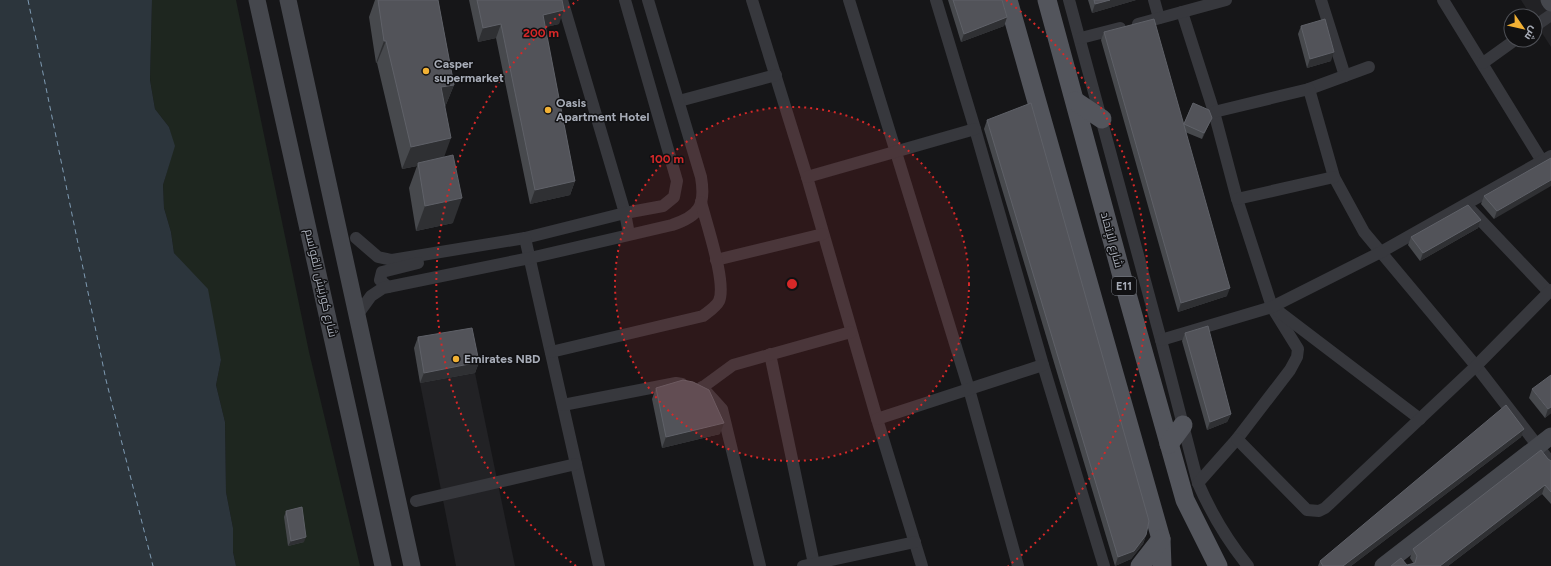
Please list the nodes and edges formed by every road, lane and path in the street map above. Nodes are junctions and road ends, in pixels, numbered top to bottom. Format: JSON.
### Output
{"nodes":[{"id":1,"x":257,"y":0,"type":"edge"},
{"id":2,"x":288,"y":0,"type":"edge"},
{"id":3,"x":562,"y":0,"type":"edge"},
{"id":4,"x":625,"y":0,"type":"edge"},
{"id":5,"x":648,"y":0,"type":"edge"},
{"id":6,"x":752,"y":0,"type":"edge"},
{"id":7,"x":849,"y":0,"type":"edge"},
{"id":8,"x":936,"y":0,"type":"edge"},
{"id":9,"x":1008,"y":0,"type":"edge"},
{"id":10,"x":1047,"y":0,"type":"edge"},
{"id":11,"x":1069,"y":0,"type":"edge"},
{"id":12,"x":1154,"y":0,"type":"edge"},
{"id":13,"x":1226,"y":0,"type":"edge"},
{"id":14,"x":1321,"y":0,"type":"edge"},
{"id":15,"x":1443,"y":0,"type":"edge"},
{"id":16,"x":1549,"y":0,"type":"edge"},
{"id":17,"x":1551,"y":3,"type":"edge"},
{"id":18,"x":1182,"y":12,"type":"junction"},
{"id":19,"x":1159,"y":18,"type":"junction"},
{"id":20,"x":1080,"y":38,"type":"junction"},
{"id":21,"x":1504,"y":48,"type":"edge"},
{"id":22,"x":1483,"y":63,"type":"junction"},
{"id":23,"x":1369,"y":67,"type":"dead end"},
{"id":24,"x":776,"y":75,"type":"junction"},
{"id":25,"x":1345,"y":76,"type":"junction"},
{"id":26,"x":1309,"y":89,"type":"junction"},
{"id":27,"x":679,"y":101,"type":"junction"},
{"id":28,"x":1075,"y":101,"type":"junction"},
{"id":29,"x":1214,"y":112,"type":"junction"},
{"id":30,"x":1102,"y":119,"type":"junction"},
{"id":31,"x":976,"y":129,"type":"junction"},
{"id":32,"x":896,"y":152,"type":"junction"},
{"id":33,"x":1546,"y":159,"type":"edge"},
{"id":34,"x":807,"y":177,"type":"junction"},
{"id":35,"x":1334,"y":177,"type":"junction"},
{"id":36,"x":1237,"y":199,"type":"junction"},
{"id":37,"x":700,"y":202,"type":"junction"},
{"id":38,"x":1466,"y":204,"type":"junction"},
{"id":39,"x":625,"y":213,"type":"junction"},
{"id":40,"x":629,"y":234,"type":"junction"},
{"id":41,"x":823,"y":234,"type":"junction"},
{"id":42,"x":356,"y":238,"type":"dead end"},
{"id":43,"x":525,"y":238,"type":"junction"},
{"id":44,"x":1380,"y":252,"type":"junction"},
{"id":45,"x":430,"y":254,"type":"junction"},
{"id":46,"x":530,"y":258,"type":"junction"},
{"id":47,"x":716,"y":260,"type":"junction"},
{"id":48,"x":388,"y":287,"type":"junction"},
{"id":49,"x":1550,"y":291,"type":"edge"},
{"id":50,"x":1272,"y":307,"type":"junction"},
{"id":51,"x":358,"y":314,"type":"junction"},
{"id":52,"x":851,"y":332,"type":"junction"},
{"id":53,"x":1161,"y":340,"type":"junction"},
{"id":54,"x":551,"y":352,"type":"junction"},
{"id":55,"x":770,"y":354,"type":"junction"},
{"id":56,"x":1043,"y":365,"type":"junction"},
{"id":57,"x":1476,"y":366,"type":"junction"},
{"id":58,"x":703,"y":387,"type":"junction"},
{"id":59,"x":969,"y":389,"type":"junction"},
{"id":60,"x":563,"y":405,"type":"junction"},
{"id":61,"x":877,"y":419,"type":"junction"},
{"id":62,"x":1420,"y":420,"type":"junction"},
{"id":63,"x":1183,"y":425,"type":"junction"},
{"id":64,"x":1237,"y":439,"type":"junction"},
{"id":65,"x":1544,"y":441,"type":"edge"},
{"id":66,"x":1169,"y":444,"type":"junction"},
{"id":67,"x":1551,"y":463,"type":"edge"},
{"id":68,"x":576,"y":464,"type":"junction"},
{"id":69,"x":1198,"y":483,"type":"junction"},
{"id":70,"x":416,"y":501,"type":"dead end"},
{"id":71,"x":1161,"y":539,"type":"junction"},
{"id":72,"x":915,"y":542,"type":"junction"},
{"id":73,"x":1403,"y":560,"type":"edge"},
{"id":74,"x":808,"y":565,"type":"edge"},
{"id":75,"x":383,"y":566,"type":"edge"},
{"id":76,"x":412,"y":566,"type":"edge"},
{"id":77,"x":599,"y":566,"type":"edge"},
{"id":78,"x":760,"y":566,"type":"edge"},
{"id":79,"x":922,"y":566,"type":"edge"},
{"id":80,"x":1018,"y":566,"type":"edge"},
{"id":81,"x":1104,"y":566,"type":"edge"},
{"id":82,"x":1140,"y":566,"type":"edge"},
{"id":83,"x":1162,"y":566,"type":"edge"},
{"id":84,"x":1218,"y":566,"type":"edge"},
{"id":85,"x":1248,"y":566,"type":"edge"},
{"id":86,"x":1383,"y":566,"type":"edge"}],
"edges":[{"from":1,"to":75,"type":"main road","name":"شارع كورنيش القواسم"},
{"from":2,"to":51,"type":"main road"},
{"from":3,"to":39,"type":"street"},
{"from":4,"to":39,"type":"street"},
{"from":5,"to":27,"type":"street"},
{"from":6,"to":24,"type":"street"},
{"from":7,"to":32,"type":"street"},
{"from":8,"to":31,"type":"street"},
{"from":9,"to":71,"type":"main road"},
{"from":10,"to":28,"type":"main road","name":"شارع الإتحاد","number":"E11"},
{"from":11,"to":20,"type":"street"},
{"from":12,"to":19,"type":"street"},
{"from":13,"to":18,"type":"street"},
{"from":14,"to":25,"type":"street"},
{"from":15,"to":22,"type":"street"},
{"from":16,"to":17,"type":"main road"},
{"from":18,"to":19,"type":"street"},
{"from":18,"to":29,"type":"street"},
{"from":19,"to":20,"type":"street"},
{"from":20,"to":30,"type":"street"},
{"from":21,"to":22,"type":"street"},
{"from":22,"to":33,"type":"street"},
{"from":23,"to":25,"type":"street"},
{"from":24,"to":27,"type":"street"},
{"from":24,"to":34,"type":"street"},
{"from":25,"to":26,"type":"street"},
{"from":26,"to":29,"type":"street"},
{"from":26,"to":35,"type":"street"},
{"from":27,"to":37,"type":"street"},
{"from":28,"to":30,"type":"main road"},
{"from":28,"to":66,"type":"main road","name":"شارع الإتحاد","number":"E11"},
{"from":29,"to":36,"type":"street"},
{"from":30,"to":53,"type":"street"},
{"from":31,"to":32,"type":"street"},
{"from":31,"to":56,"type":"street"},
{"from":32,"to":34,"type":"street"},
{"from":32,"to":59,"type":"street"},
{"from":33,"to":38,"type":"street"},
{"from":34,"to":41,"type":"street"},
{"from":35,"to":36,"type":"street"},
{"from":35,"to":44,"type":"street"},
{"from":36,"to":50,"type":"street"},
{"from":37,"to":40,"type":"street"},
{"from":37,"to":47,"type":"street"},
{"from":38,"to":44,"type":"street"},
{"from":38,"to":49,"type":"street"},
{"from":39,"to":40,"type":"street"},
{"from":39,"to":43,"type":"street"},
{"from":40,"to":46,"type":"street"},
{"from":41,"to":47,"type":"street"},
{"from":41,"to":52,"type":"street"},
{"from":42,"to":45,"type":"street"},
{"from":43,"to":45,"type":"street"},
{"from":43,"to":46,"type":"street"},
{"from":44,"to":50,"type":"street"},
{"from":44,"to":57,"type":"street"},
{"from":45,"to":48,"type":"street"},
{"from":46,"to":48,"type":"street"},
{"from":46,"to":54,"type":"street"},
{"from":47,"to":54,"type":"street"},
{"from":48,"to":51,"type":"street"},
{"from":49,"to":57,"type":"street"},
{"from":50,"to":53,"type":"street"},
{"from":50,"to":62,"type":"street"},
{"from":50,"to":64,"type":"street"},
{"from":51,"to":76,"type":"main road"},
{"from":52,"to":55,"type":"street"},
{"from":52,"to":61,"type":"street"},
{"from":53,"to":63,"type":"street"},
{"from":54,"to":60,"type":"street"},
{"from":55,"to":58,"type":"street"},
{"from":55,"to":74,"type":"street"},
{"from":56,"to":59,"type":"street"},
{"from":56,"to":81,"type":"street"},
{"from":57,"to":62,"type":"street"},
{"from":57,"to":65,"type":"street"},
{"from":58,"to":60,"type":"street"},
{"from":58,"to":78,"type":"street"},
{"from":59,"to":61,"type":"street"},
{"from":59,"to":80,"type":"street"},
{"from":60,"to":68,"type":"street"},
{"from":61,"to":72,"type":"street"},
{"from":62,"to":64,"type":"street"},
{"from":63,"to":66,"type":"main road"},
{"from":63,"to":69,"type":"street"},
{"from":64,"to":69,"type":"street"},
{"from":65,"to":67,"type":"street"},
{"from":65,"to":73,"type":"main road"},
{"from":66,"to":84,"type":"main road","name":"شارع الإتحاد","number":"E11"},
{"from":68,"to":70,"type":"street"},
{"from":68,"to":77,"type":"street"},
{"from":69,"to":85,"type":"street"},
{"from":71,"to":82,"type":"main road"},
{"from":71,"to":83,"type":"main road"},
{"from":72,"to":74,"type":"street"},
{"from":72,"to":79,"type":"street"},
{"from":73,"to":86,"type":"main road"}]}
